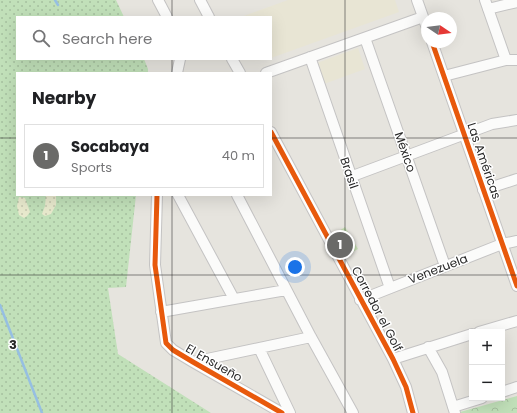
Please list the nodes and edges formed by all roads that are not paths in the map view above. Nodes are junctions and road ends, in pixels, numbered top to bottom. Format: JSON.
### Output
{"nodes":[{"id":1,"x":158,"y":0,"type":"edge"},
{"id":2,"x":200,"y":0,"type":"edge"},
{"id":3,"x":417,"y":0,"type":"edge"},
{"id":4,"x":517,"y":2,"type":"edge"},
{"id":5,"x":486,"y":5,"type":"edge"},
{"id":6,"x":421,"y":12,"type":"edge"},
{"id":7,"x":166,"y":16,"type":"edge"},
{"id":8,"x":209,"y":16,"type":"edge"},
{"id":9,"x":421,"y":18,"type":"edge"},
{"id":10,"x":365,"y":38,"type":"junction"},
{"id":11,"x":434,"y":48,"type":"edge"},
{"id":12,"x":310,"y":58,"type":"junction"},
{"id":13,"x":180,"y":60,"type":"edge"},
{"id":14,"x":233,"y":60,"type":"edge"},
{"id":15,"x":506,"y":60,"type":"junction"},
{"id":16,"x":517,"y":60,"type":"edge"},
{"id":17,"x":176,"y":72,"type":"edge"},
{"id":18,"x":239,"y":72,"type":"edge"},
{"id":19,"x":269,"y":72,"type":"edge"},
{"id":20,"x":444,"y":76,"type":"junction"},
{"id":21,"x":517,"y":120,"type":"edge"},
{"id":22,"x":272,"y":134,"type":"edge"},
{"id":23,"x":464,"y":135,"type":"junction"},
{"id":24,"x":406,"y":156,"type":"junction"},
{"id":25,"x":350,"y":177,"type":"junction"},
{"id":26,"x":517,"y":179,"type":"edge"},
{"id":27,"x":483,"y":190,"type":"junction"},
{"id":28,"x":157,"y":196,"type":"edge"},
{"id":29,"x":179,"y":196,"type":"edge"},
{"id":30,"x":238,"y":196,"type":"edge"},
{"id":31,"x":517,"y":240,"type":"edge"},
{"id":32,"x":502,"y":244,"type":"junction"},
{"id":33,"x":445,"y":266,"type":"junction"},
{"id":34,"x":517,"y":286,"type":"edge"},
{"id":35,"x":390,"y":288,"type":"junction"},
{"id":36,"x":286,"y":290,"type":"junction"},
{"id":37,"x":234,"y":299,"type":"junction"},
{"id":38,"x":360,"y":300,"type":"junction"},
{"id":39,"x":161,"y":312,"type":"junction"},
{"id":40,"x":517,"y":321,"type":"edge"},
{"id":41,"x":489,"y":329,"type":"edge"},
{"id":42,"x":469,"y":335,"type":"edge"},
{"id":43,"x":311,"y":338,"type":"junction"},
{"id":44,"x":428,"y":347,"type":"junction"},
{"id":45,"x":260,"y":348,"type":"junction"},
{"id":46,"x":393,"y":359,"type":"junction"},
{"id":47,"x":193,"y":362,"type":"junction"},
{"id":48,"x":517,"y":387,"type":"edge"},
{"id":49,"x":505,"y":391,"type":"edge"},
{"id":50,"x":475,"y":401,"type":"edge"},
{"id":51,"x":454,"y":410,"type":"edge"},
{"id":52,"x":282,"y":413,"type":"edge"},
{"id":53,"x":290,"y":413,"type":"edge"},
{"id":54,"x":353,"y":413,"type":"edge"},
{"id":55,"x":413,"y":413,"type":"edge"}],
"edges":[{"from":1,"to":7,"type":"street"},
{"from":2,"to":8,"type":"street"},
{"from":3,"to":6,"type":"street"},
{"from":4,"to":5,"type":"street"},
{"from":5,"to":15,"type":"street"},
{"from":9,"to":10,"type":"street"},
{"from":10,"to":12,"type":"street"},
{"from":10,"to":24,"type":"street","name":"México"},
{"from":11,"to":20,"type":"street","name":"Las Américas"},
{"from":12,"to":19,"type":"street"},
{"from":12,"to":25,"type":"street","name":"Brasil"},
{"from":13,"to":17,"type":"street"},
{"from":14,"to":18,"type":"street"},
{"from":15,"to":16,"type":"street"},
{"from":15,"to":20,"type":"street"},
{"from":20,"to":23,"type":"street","name":"Las Américas"},
{"from":21,"to":23,"type":"street"},
{"from":22,"to":38,"type":"street","name":"Corredor el Golf"},
{"from":23,"to":24,"type":"street"},
{"from":23,"to":27,"type":"street","name":"Las Américas"},
{"from":24,"to":25,"type":"street"},
{"from":24,"to":33,"type":"street","name":"México"},
{"from":25,"to":35,"type":"street","name":"Brasil"},
{"from":26,"to":27,"type":"street"},
{"from":27,"to":32,"type":"street","name":"Las Américas"},
{"from":28,"to":39,"type":"street","name":"El Ensueño"},
{"from":29,"to":37,"type":"street"},
{"from":30,"to":36,"type":"street"},
{"from":31,"to":32,"type":"street","name":"Venezuela"},
{"from":32,"to":33,"type":"street","name":"Venezuela"},
{"from":32,"to":34,"type":"street","name":"Las Américas"},
{"from":33,"to":35,"type":"street","name":"Venezuela"},
{"from":35,"to":38,"type":"street","name":"Venezuela"},
{"from":36,"to":37,"type":"street"},
{"from":36,"to":43,"type":"street"},
{"from":37,"to":39,"type":"street"},
{"from":38,"to":46,"type":"street","name":"Corredor el Golf"},
{"from":39,"to":47,"type":"street","name":"El Ensueño"},
{"from":40,"to":41,"type":"street"},
{"from":42,"to":44,"type":"street"},
{"from":43,"to":45,"type":"street"},
{"from":43,"to":54,"type":"street"},
{"from":44,"to":46,"type":"street"},
{"from":44,"to":51,"type":"street"},
{"from":45,"to":47,"type":"street"},
{"from":45,"to":53,"type":"street"},
{"from":46,"to":55,"type":"street","name":"Corredor el Golf"},
{"from":47,"to":52,"type":"street","name":"El Ensueño"},
{"from":48,"to":49,"type":"street"},
{"from":50,"to":51,"type":"street"}]}
